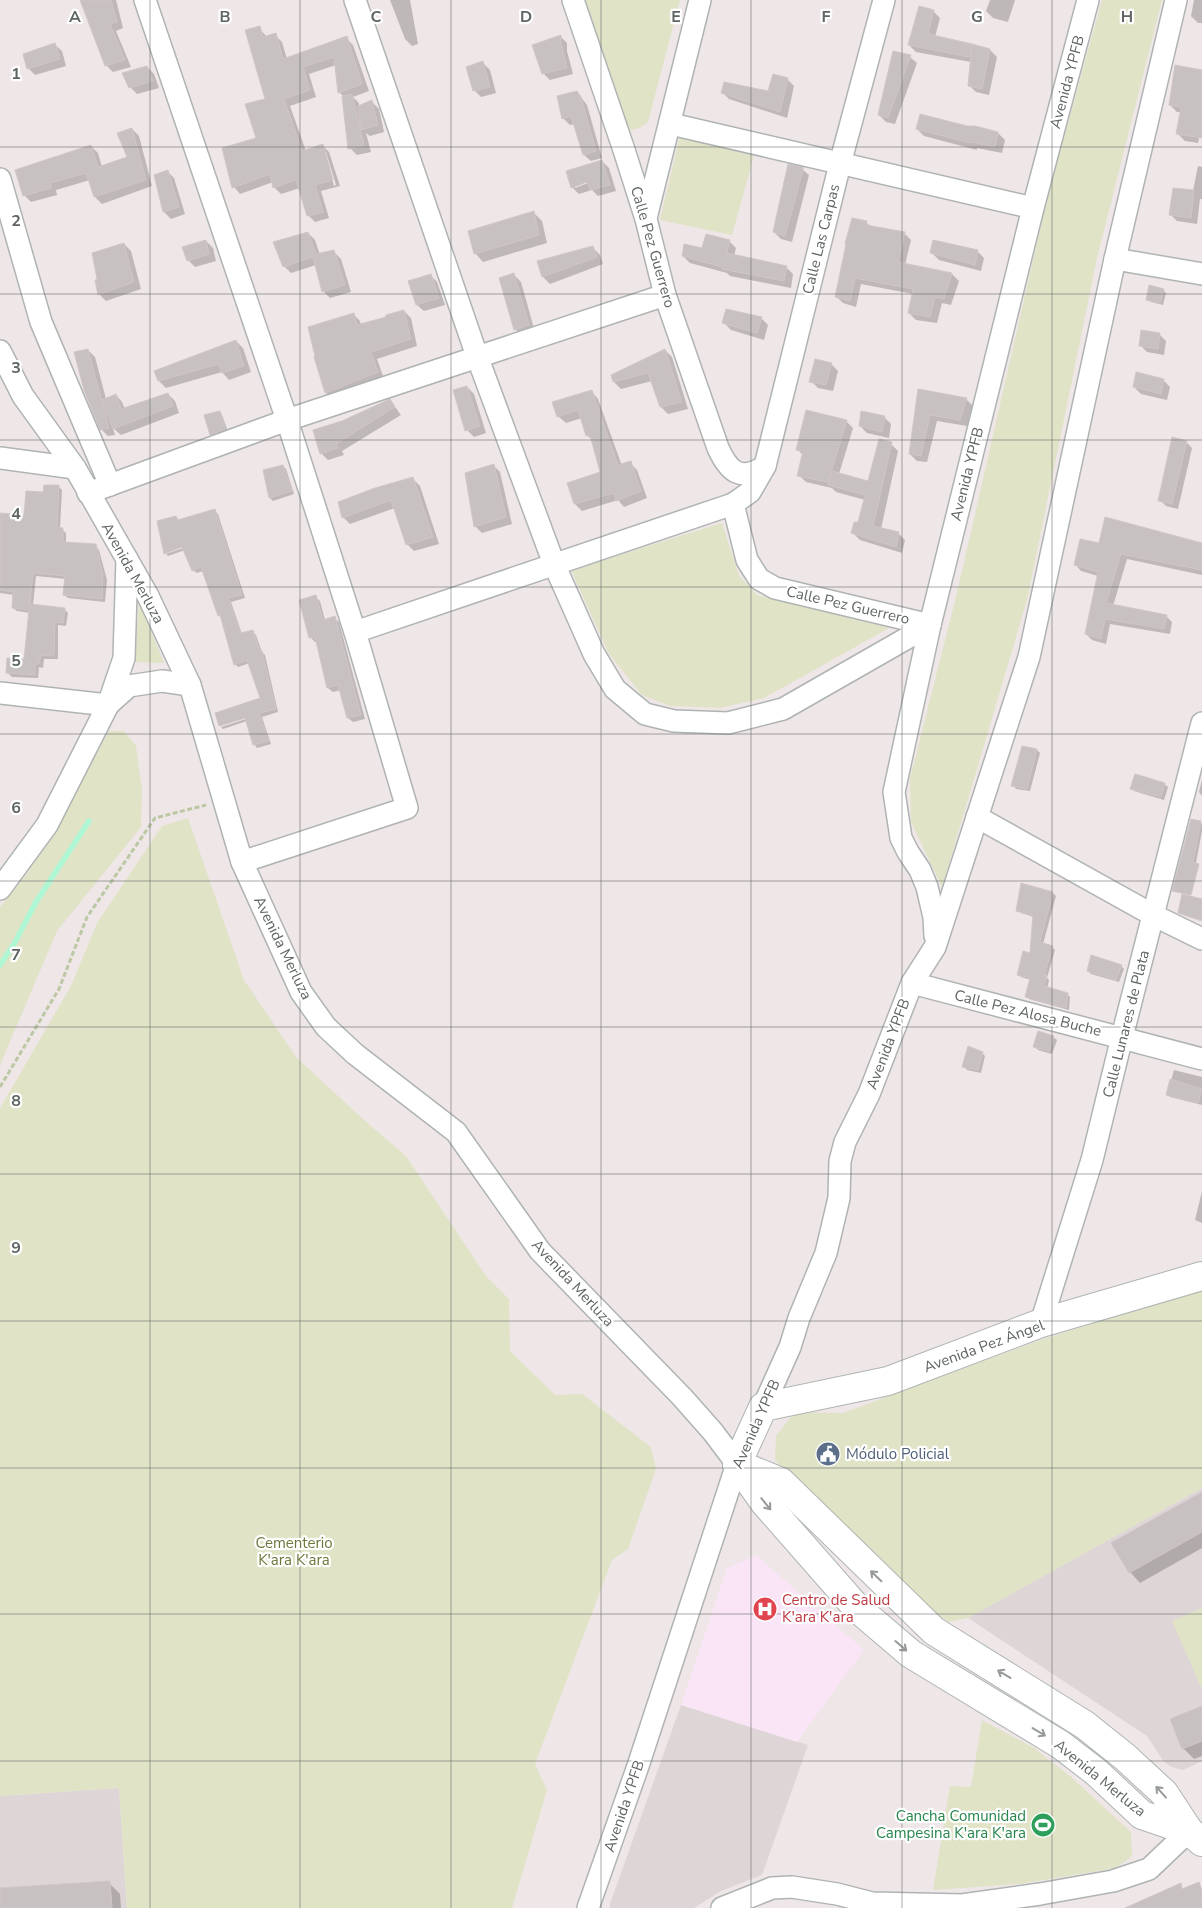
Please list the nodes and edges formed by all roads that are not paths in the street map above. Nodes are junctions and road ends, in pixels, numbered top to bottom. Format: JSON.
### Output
{"nodes":[{"id":1,"x":145,"y":0,"type":"edge"},
{"id":2,"x":356,"y":0,"type":"edge"},
{"id":3,"x":573,"y":0,"type":"edge"},
{"id":4,"x":700,"y":0,"type":"edge"},
{"id":5,"x":884,"y":0,"type":"edge"},
{"id":6,"x":1088,"y":0,"type":"edge"},
{"id":7,"x":1176,"y":0,"type":"edge"},
{"id":8,"x":671,"y":124,"type":"junction"},
{"id":9,"x":840,"y":164,"type":"junction"},
{"id":10,"x":0,"y":179,"type":"edge"},
{"id":11,"x":1033,"y":208,"type":"junction"},
{"id":12,"x":646,"y":219,"type":"junction"},
{"id":13,"x":1115,"y":259,"type":"junction"},
{"id":14,"x":1202,"y":274,"type":"edge"},
{"id":15,"x":666,"y":295,"type":"junction"},
{"id":16,"x":0,"y":351,"type":"edge"},
{"id":17,"x":477,"y":356,"type":"junction"},
{"id":18,"x":287,"y":420,"type":"junction"},
{"id":19,"x":0,"y":458,"type":"edge"},
{"id":20,"x":75,"y":468,"type":"junction"},
{"id":21,"x":759,"y":470,"type":"junction"},
{"id":22,"x":110,"y":485,"type":"junction"},
{"id":23,"x":88,"y":493,"type":"junction"},
{"id":24,"x":733,"y":504,"type":"junction"},
{"id":25,"x":127,"y":559,"type":"junction"},
{"id":26,"x":554,"y":564,"type":"junction"},
{"id":27,"x":930,"y":625,"type":"junction"},
{"id":28,"x":355,"y":632,"type":"junction"},
{"id":29,"x":190,"y":685,"type":"junction"},
{"id":30,"x":0,"y":693,"type":"edge"},
{"id":31,"x":108,"y":705,"type":"junction"},
{"id":32,"x":1202,"y":723,"type":"edge"},
{"id":33,"x":977,"y":817,"type":"junction"},
{"id":34,"x":242,"y":862,"type":"junction"},
{"id":35,"x":0,"y":889,"type":"edge"},
{"id":36,"x":1153,"y":915,"type":"junction"},
{"id":37,"x":1202,"y":939,"type":"edge"},
{"id":38,"x":935,"y":947,"type":"junction"},
{"id":39,"x":912,"y":983,"type":"junction"},
{"id":40,"x":1122,"y":1037,"type":"junction"},
{"id":41,"x":1202,"y":1059,"type":"edge"},
{"id":42,"x":1202,"y":1276,"type":"edge"},
{"id":43,"x":1042,"y":1323,"type":"junction"},
{"id":44,"x":763,"y":1407,"type":"junction"},
{"id":45,"x":737,"y":1464,"type":"junction"},
{"id":46,"x":1198,"y":1831,"type":"edge"},
{"id":47,"x":898,"y":1906,"type":"edge"},
{"id":48,"x":588,"y":1908,"type":"edge"},
{"id":49,"x":722,"y":1908,"type":"edge"}],
"edges":[{"from":1,"to":18,"type":"street"},
{"from":2,"to":17,"type":"street"},
{"from":3,"to":12,"type":"street","name":"Calle Pez Guerrero"},
{"from":4,"to":8,"type":"street"},
{"from":5,"to":9,"type":"street","name":"Calle Las Carpas"},
{"from":6,"to":11,"type":"street","name":"Avenida YPFB"},
{"from":7,"to":13,"type":"street","name":"Avenida YPFB"},
{"from":8,"to":9,"type":"street"},
{"from":8,"to":12,"type":"street"},
{"from":9,"to":11,"type":"street"},
{"from":9,"to":21,"type":"street","name":"Calle Las Carpas"},
{"from":10,"to":22,"type":"street"},
{"from":11,"to":27,"type":"street","name":"Avenida YPFB"},
{"from":12,"to":15,"type":"street","name":"Calle Pez Guerrero"},
{"from":13,"to":14,"type":"street"},
{"from":13,"to":33,"type":"street","name":"Avenida YPFB"},
{"from":15,"to":17,"type":"street"},
{"from":15,"to":21,"type":"street","name":"Calle Pez Guerrero"},
{"from":16,"to":20,"type":"street","name":"Avenida Merluza"},
{"from":17,"to":18,"type":"street"},
{"from":17,"to":26,"type":"street"},
{"from":18,"to":22,"type":"street"},
{"from":18,"to":28,"type":"street"},
{"from":19,"to":20,"type":"street"},
{"from":20,"to":23,"type":"street","name":"Avenida Merluza"},
{"from":21,"to":24,"type":"street","name":"Calle Las Carpas"},
{"from":22,"to":23,"type":"street"},
{"from":23,"to":25,"type":"street","name":"Avenida Merluza"},
{"from":24,"to":26,"type":"street"},
{"from":24,"to":27,"type":"street","name":"Calle Pez Guerrero"},
{"from":25,"to":29,"type":"street","name":"Avenida Merluza"},
{"from":25,"to":31,"type":"street"},
{"from":26,"to":27,"type":"street"},
{"from":26,"to":28,"type":"street"},
{"from":27,"to":38,"type":"street","name":"Avenida YPFB"},
{"from":28,"to":34,"type":"street"},
{"from":29,"to":31,"type":"street"},
{"from":29,"to":34,"type":"street","name":"Avenida Merluza"},
{"from":30,"to":31,"type":"street"},
{"from":31,"to":35,"type":"street"},
{"from":32,"to":36,"type":"street","name":"Calle Lunares de Plata"},
{"from":33,"to":36,"type":"street"},
{"from":33,"to":38,"type":"street","name":"Avenida YPFB"},
{"from":34,"to":45,"type":"street","name":"Avenida Merluza"},
{"from":36,"to":37,"type":"street"},
{"from":36,"to":40,"type":"street","name":"Calle Lunares de Plata"},
{"from":38,"to":39,"type":"street","name":"Avenida YPFB"},
{"from":39,"to":40,"type":"street","name":"Calle Pez Alosa Buche"},
{"from":39,"to":44,"type":"street","name":"Avenida YPFB"},
{"from":40,"to":41,"type":"street","name":"Calle Pez Alosa Buche"},
{"from":40,"to":43,"type":"street","name":"Calle Lunares de Plata"},
{"from":42,"to":43,"type":"street","name":"Avenida Pez Ángel"},
{"from":43,"to":44,"type":"street","name":"Avenida Pez Ángel"},
{"from":44,"to":45,"type":"street","name":"Avenida YPFB"},
{"from":46,"to":45,"type":"street","name":"Avenida Merluza","one_way":true},
{"from":45,"to":46,"type":"street","name":"Avenida Merluza","one_way":true},
{"from":45,"to":48,"type":"street","name":"Avenida YPFB"},
{"from":46,"to":47,"type":"street"},
{"from":47,"to":49,"type":"street"}]}
